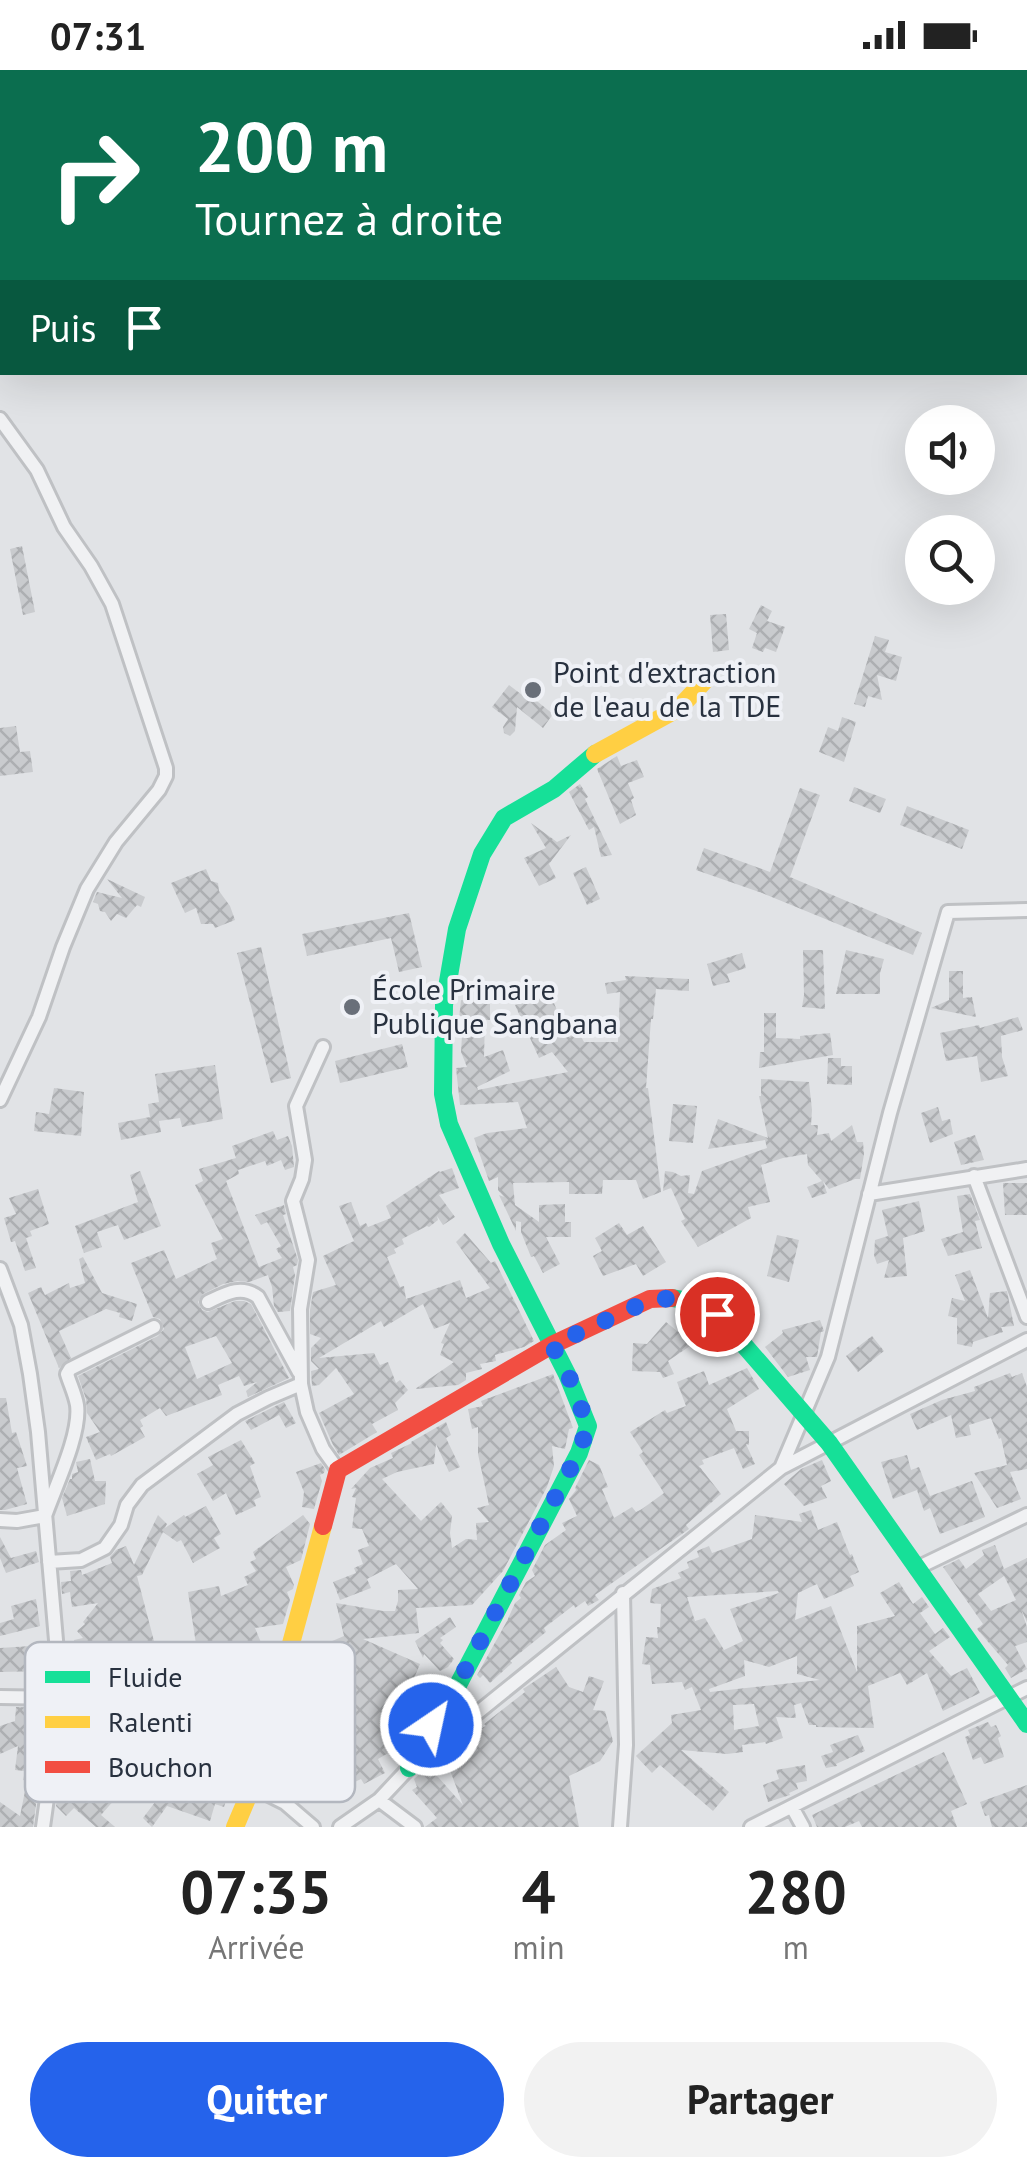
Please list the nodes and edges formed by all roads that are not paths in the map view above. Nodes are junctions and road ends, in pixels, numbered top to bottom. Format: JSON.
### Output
{"nodes":[{"id":1,"x":0,"y":418,"type":"edge"},
{"id":2,"x":709,"y":676,"type":"dead end"},
{"id":3,"x":1027,"y":910,"type":"edge"},
{"id":4,"x":323,"y":1047,"type":"dead end"},
{"id":5,"x":0,"y":1100,"type":"edge"},
{"id":6,"x":1027,"y":1169,"type":"edge"},
{"id":7,"x":974,"y":1176,"type":"junction"},
{"id":8,"x":870,"y":1194,"type":"junction"},
{"id":9,"x":0,"y":1269,"type":"edge"},
{"id":10,"x":208,"y":1302,"type":"dead end"},
{"id":11,"x":1027,"y":1317,"type":"edge"},
{"id":12,"x":154,"y":1327,"type":"dead end"},
{"id":13,"x":1027,"y":1340,"type":"edge"},
{"id":14,"x":552,"y":1345,"type":"junction"},
{"id":15,"x":300,"y":1380,"type":"junction"},
{"id":16,"x":804,"y":1414,"type":"junction"},
{"id":17,"x":829,"y":1443,"type":"junction"},
{"id":18,"x":782,"y":1468,"type":"junction"},
{"id":19,"x":338,"y":1470,"type":"junction"},
{"id":20,"x":1027,"y":1515,"type":"edge"},
{"id":21,"x":45,"y":1516,"type":"junction"},
{"id":22,"x":0,"y":1520,"type":"edge"},
{"id":23,"x":50,"y":1562,"type":"junction"},
{"id":24,"x":917,"y":1568,"type":"junction"},
{"id":25,"x":623,"y":1594,"type":"junction"},
{"id":26,"x":57,"y":1642,"type":"edge"},
{"id":27,"x":291,"y":1642,"type":"edge"},
{"id":28,"x":1027,"y":1688,"type":"edge"},
{"id":29,"x":1008,"y":1696,"type":"junction"},
{"id":30,"x":0,"y":1697,"type":"edge"},
{"id":31,"x":25,"y":1697,"type":"edge"},
{"id":32,"x":1027,"y":1724,"type":"edge"},
{"id":33,"x":408,"y":1768,"type":"junction"},
{"id":34,"x":378,"y":1800,"type":"junction"},
{"id":35,"x":47,"y":1802,"type":"edge"},
{"id":36,"x":246,"y":1802,"type":"edge"},
{"id":37,"x":283,"y":1802,"type":"edge"},
{"id":38,"x":792,"y":1806,"type":"junction"},
{"id":39,"x":43,"y":1827,"type":"edge"},
{"id":40,"x":235,"y":1827,"type":"edge"},
{"id":41,"x":313,"y":1827,"type":"edge"},
{"id":42,"x":340,"y":1827,"type":"edge"},
{"id":43,"x":415,"y":1827,"type":"edge"},
{"id":44,"x":620,"y":1827,"type":"edge"},
{"id":45,"x":751,"y":1827,"type":"edge"},
{"id":46,"x":803,"y":1827,"type":"edge"}],
"edges":[{"from":1,"to":5,"type":"street"},
{"from":2,"to":14,"type":"street"},
{"from":3,"to":8,"type":"street"},
{"from":4,"to":15,"type":"street"},
{"from":6,"to":7,"type":"street"},
{"from":7,"to":8,"type":"street"},
{"from":7,"to":11,"type":"street"},
{"from":8,"to":16,"type":"street"},
{"from":9,"to":21,"type":"street"},
{"from":10,"to":15,"type":"street"},
{"from":12,"to":21,"type":"street"},
{"from":13,"to":17,"type":"street"},
{"from":14,"to":16,"type":"street"},
{"from":14,"to":19,"type":"street"},
{"from":14,"to":33,"type":"street"},
{"from":15,"to":19,"type":"street"},
{"from":15,"to":23,"type":"street"},
{"from":16,"to":17,"type":"street"},
{"from":16,"to":18,"type":"street"},
{"from":17,"to":18,"type":"street"},
{"from":17,"to":24,"type":"street"},
{"from":18,"to":25,"type":"street"},
{"from":19,"to":27,"type":"street"},
{"from":20,"to":24,"type":"street"},
{"from":21,"to":22,"type":"street"},
{"from":21,"to":23,"type":"street"},
{"from":23,"to":26,"type":"street"},
{"from":24,"to":29,"type":"street"},
{"from":25,"to":33,"type":"street"},
{"from":25,"to":44,"type":"street"},
{"from":28,"to":29,"type":"street"},
{"from":29,"to":32,"type":"street"},
{"from":29,"to":38,"type":"street"},
{"from":30,"to":31,"type":"street"},
{"from":33,"to":34,"type":"street"},
{"from":34,"to":42,"type":"street"},
{"from":34,"to":43,"type":"street"},
{"from":35,"to":39,"type":"street"},
{"from":36,"to":40,"type":"street"},
{"from":37,"to":41,"type":"street"},
{"from":38,"to":45,"type":"street"},
{"from":38,"to":46,"type":"street"}]}
